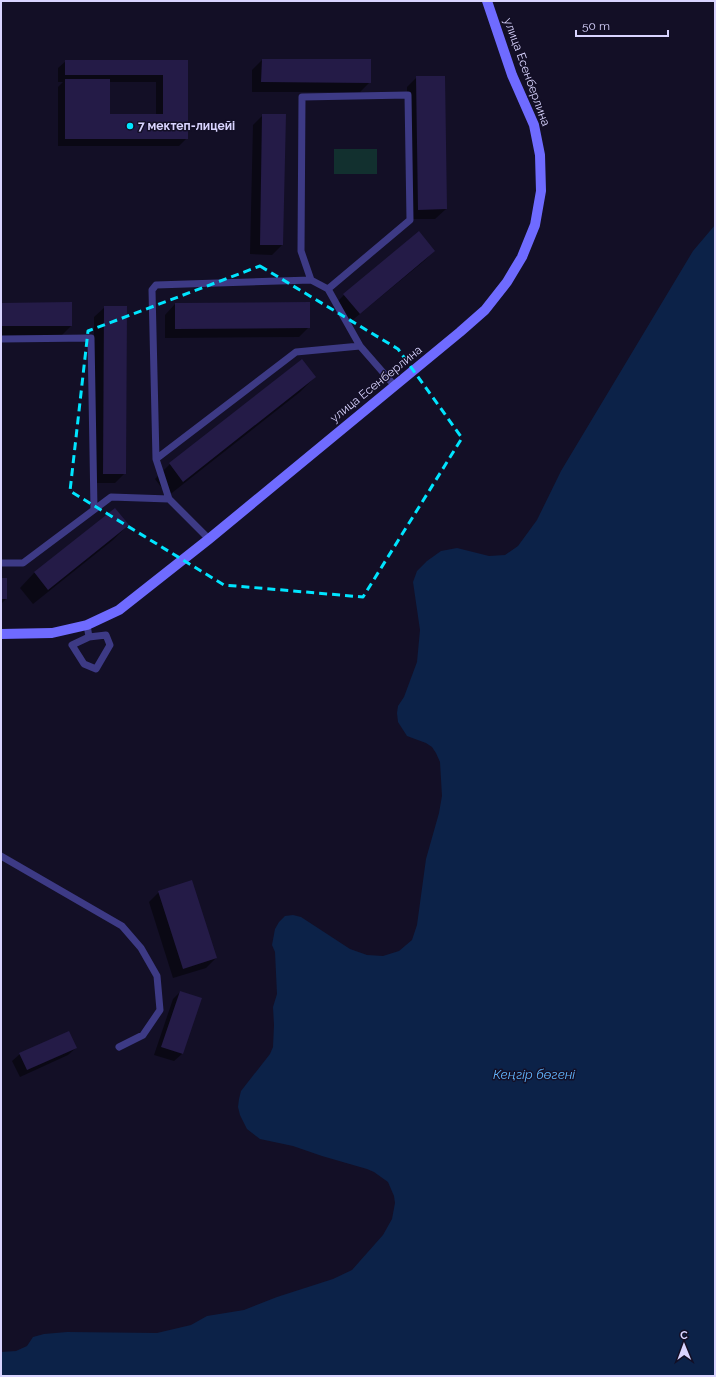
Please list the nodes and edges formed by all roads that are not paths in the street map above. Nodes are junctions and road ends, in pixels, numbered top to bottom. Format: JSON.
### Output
{"nodes":[{"id":1,"x":487,"y":1,"type":"edge"},
{"id":2,"x":311,"y":280,"type":"junction"},
{"id":3,"x":328,"y":289,"type":"junction"},
{"id":4,"x":1,"y":339,"type":"edge"},
{"id":5,"x":360,"y":346,"type":"junction"},
{"id":6,"x":394,"y":386,"type":"junction"},
{"id":7,"x":156,"y":459,"type":"junction"},
{"id":8,"x":169,"y":499,"type":"junction"},
{"id":9,"x":94,"y":509,"type":"junction"},
{"id":10,"x":209,"y":539,"type":"junction"},
{"id":11,"x":1,"y":563,"type":"edge"},
{"id":12,"x":87,"y":625,"type":"junction"},
{"id":13,"x":1,"y":634,"type":"edge"},
{"id":14,"x":12,"y":634,"type":"junction"},
{"id":15,"x":89,"y":637,"type":"junction"},
{"id":16,"x":1,"y":640,"type":"edge"},
{"id":17,"x":1,"y":856,"type":"edge"},
{"id":18,"x":118,"y":1047,"type":"dead end"}],
"edges":[{"from":1,"to":6,"type":"street","name":"улица Есенберлина"},
{"from":2,"to":3,"type":"lane"},
{"from":2,"to":3,"type":"lane"},
{"from":2,"to":7,"type":"lane"},
{"from":3,"to":5,"type":"lane"},
{"from":4,"to":9,"type":"lane"},
{"from":5,"to":6,"type":"lane"},
{"from":5,"to":7,"type":"lane"},
{"from":6,"to":10,"type":"street","name":"улица Есенберлина"},
{"from":7,"to":8,"type":"lane"},
{"from":8,"to":9,"type":"lane"},
{"from":8,"to":10,"type":"lane"},
{"from":9,"to":11,"type":"lane"},
{"from":10,"to":12,"type":"street","name":"улица Есенберлина"},
{"from":12,"to":14,"type":"street","name":"улица Есенберлина"},
{"from":12,"to":15,"type":"lane"},
{"from":13,"to":14,"type":"street","name":"улица Есенберлина"},
{"from":14,"to":16,"type":"lane"},
{"from":15,"to":15,"type":"lane"},
{"from":17,"to":18,"type":"lane"}]}
